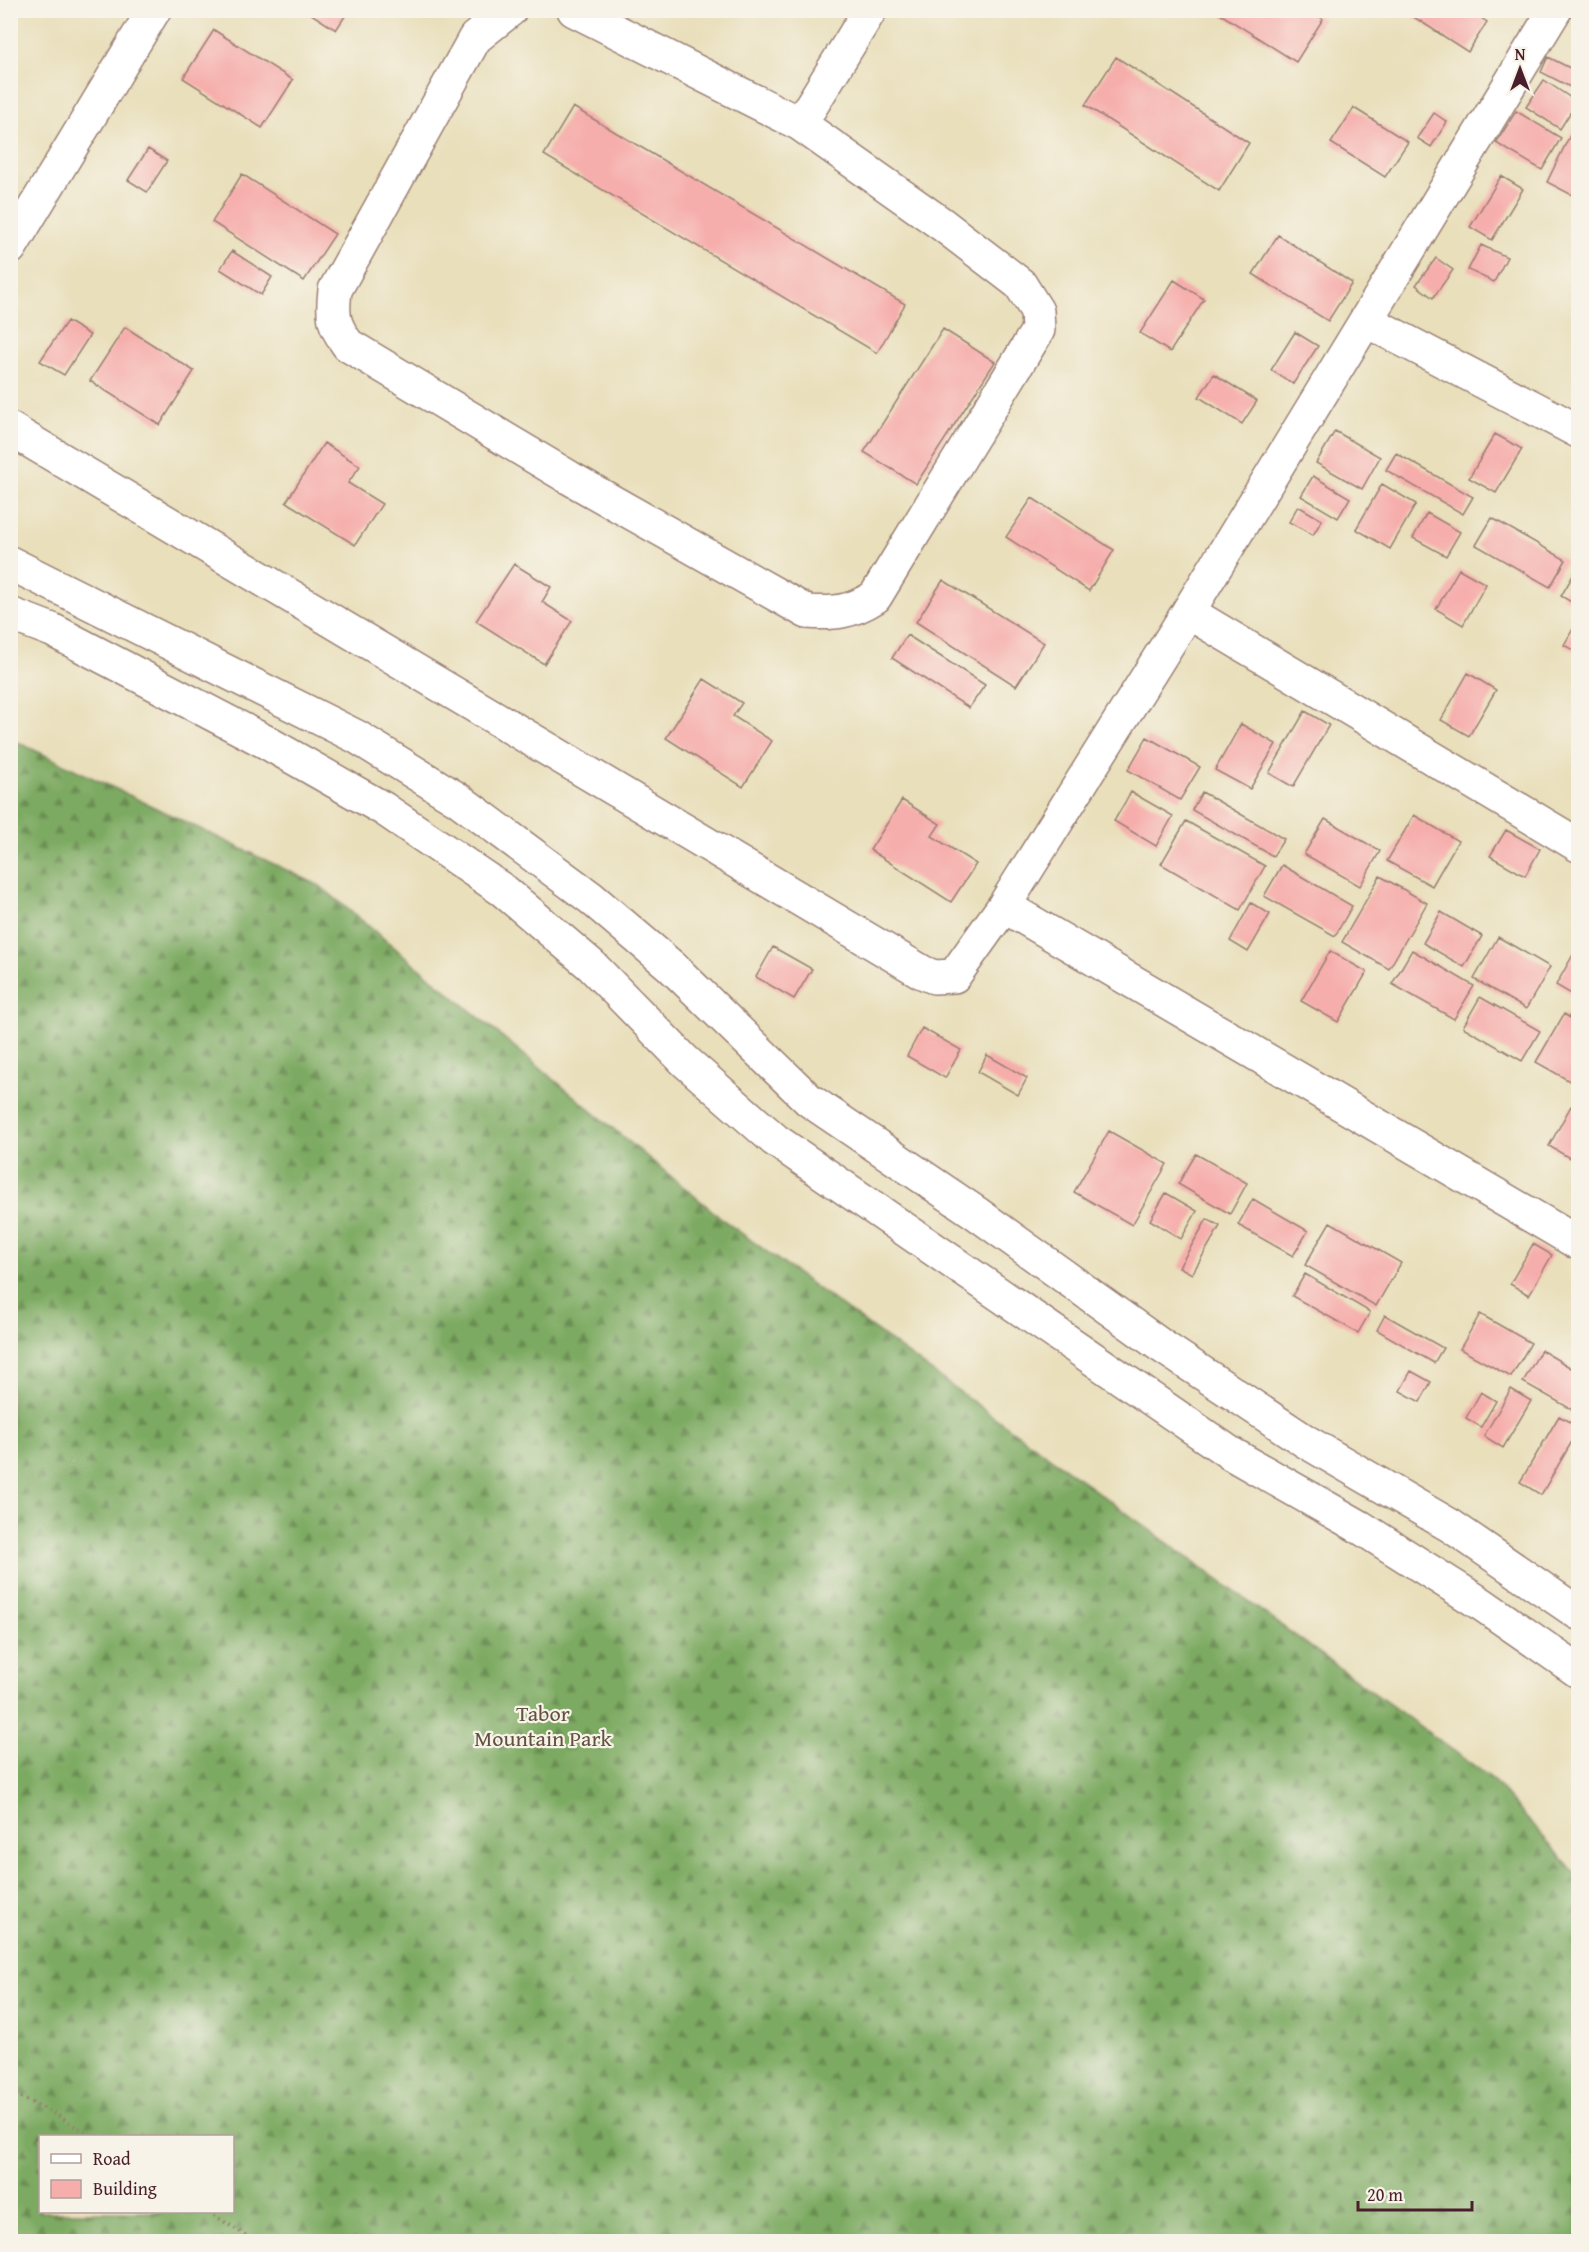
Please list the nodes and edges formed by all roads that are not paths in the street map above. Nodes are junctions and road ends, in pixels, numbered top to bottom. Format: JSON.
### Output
{"nodes":[{"id":1,"x":154,"y":10,"type":"edge"},
{"id":2,"x":510,"y":10,"type":"edge"},
{"id":3,"x":574,"y":10,"type":"edge"},
{"id":4,"x":870,"y":10,"type":"edge"},
{"id":5,"x":1555,"y":10,"type":"edge"},
{"id":6,"x":800,"y":124,"type":"junction"},
{"id":7,"x":10,"y":248,"type":"edge"},
{"id":8,"x":1367,"y":321,"type":"junction"},
{"id":9,"x":10,"y":429,"type":"edge"},
{"id":10,"x":1578,"y":431,"type":"edge"},
{"id":11,"x":10,"y":563,"type":"edge"},
{"id":12,"x":1188,"y":612,"type":"junction"},
{"id":13,"x":10,"y":614,"type":"edge"},
{"id":14,"x":1578,"y":845,"type":"edge"},
{"id":15,"x":1004,"y":906,"type":"junction"},
{"id":16,"x":1578,"y":1243,"type":"edge"},
{"id":17,"x":1578,"y":1613,"type":"edge"},
{"id":18,"x":1578,"y":1671,"type":"edge"}],
"edges":[{"from":1,"to":7,"type":"street"},
{"from":2,"to":6,"type":"street"},
{"from":3,"to":6,"type":"street"},
{"from":4,"to":6,"type":"street"},
{"from":5,"to":8,"type":"street"},
{"from":8,"to":10,"type":"street"},
{"from":8,"to":12,"type":"street"},
{"from":9,"to":15,"type":"street"},
{"from":11,"to":17,"type":"street"},
{"from":12,"to":14,"type":"street"},
{"from":12,"to":15,"type":"street"},
{"from":13,"to":18,"type":"street"},
{"from":15,"to":16,"type":"street"}]}
